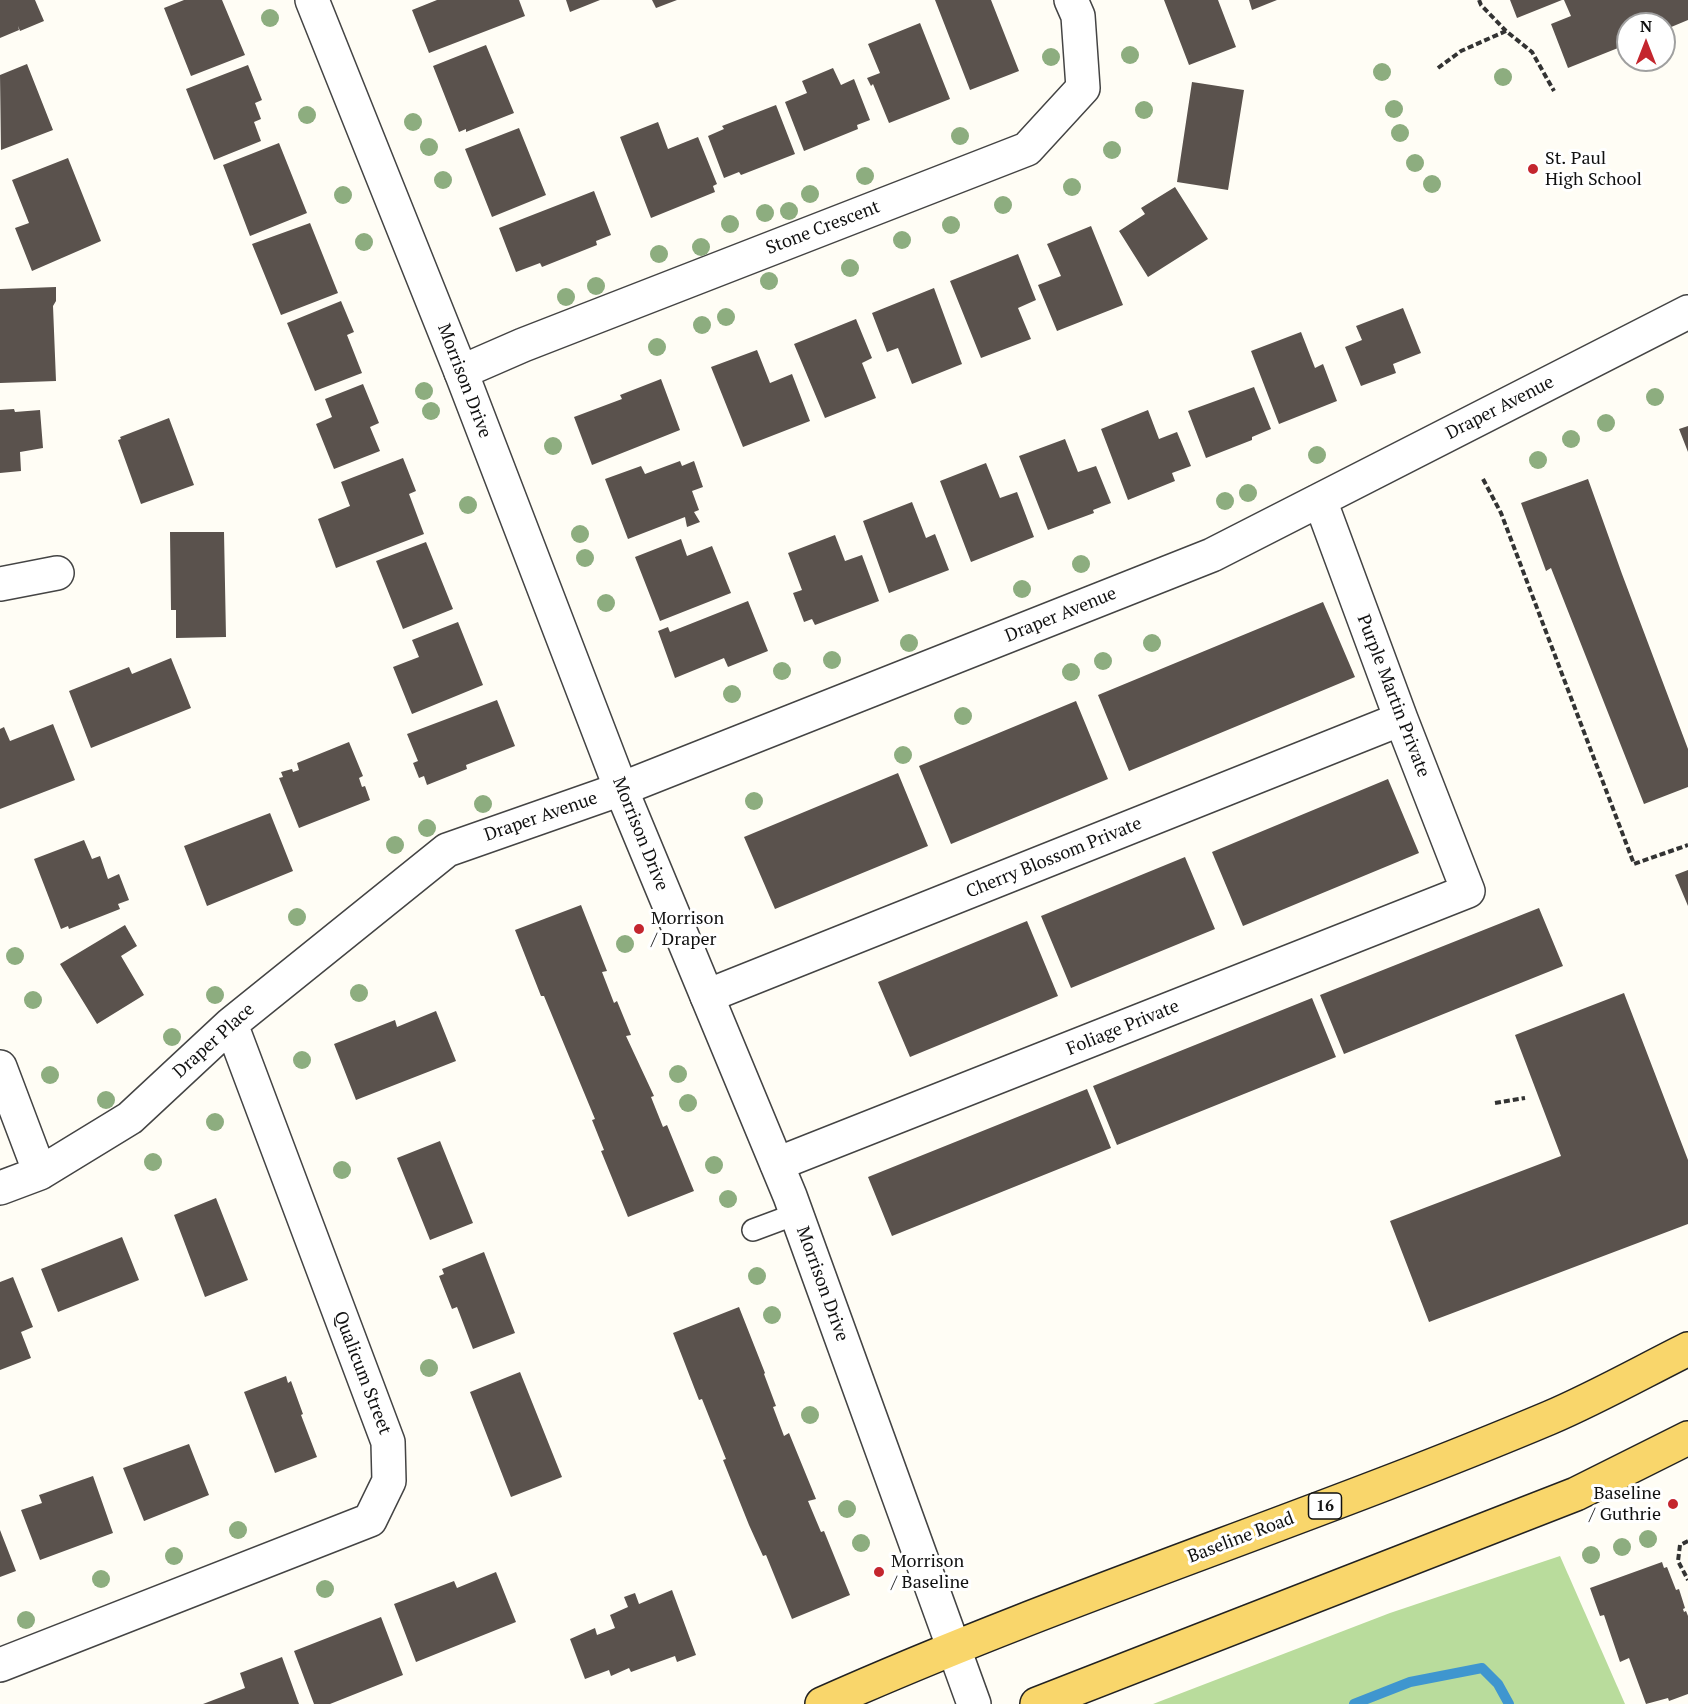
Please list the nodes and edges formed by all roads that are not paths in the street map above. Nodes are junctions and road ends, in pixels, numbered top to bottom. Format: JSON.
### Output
{"nodes":[{"id":1,"x":312,"y":0,"type":"edge"},
{"id":2,"x":1071,"y":0,"type":"edge"},
{"id":3,"x":1688,"y":312,"type":"edge"},
{"id":4,"x":461,"y":372,"type":"junction"},
{"id":5,"x":1320,"y":500,"type":"junction"},
{"id":6,"x":57,"y":573,"type":"dead end"},
{"id":7,"x":0,"y":584,"type":"edge"},
{"id":8,"x":1401,"y":719,"type":"junction"},
{"id":9,"x":621,"y":789,"type":"junction"},
{"id":10,"x":416,"y":875,"type":"joint"},
{"id":11,"x":1468,"y":891,"type":"joint"},
{"id":12,"x":707,"y":996,"type":"junction"},
{"id":13,"x":231,"y":1024,"type":"junction"},
{"id":14,"x":0,"y":1067,"type":"edge"},
{"id":15,"x":777,"y":1164,"type":"junction"},
{"id":16,"x":40,"y":1173,"type":"junction"},
{"id":17,"x":0,"y":1188,"type":"edge"},
{"id":18,"x":796,"y":1214,"type":"junction"},
{"id":19,"x":753,"y":1230,"type":"dead end"},
{"id":20,"x":1688,"y":1348,"type":"edge"},
{"id":21,"x":1688,"y":1438,"type":"edge"},
{"id":22,"x":955,"y":1647,"type":"junction"},
{"id":23,"x":0,"y":1665,"type":"edge"},
{"id":24,"x":822,"y":1704,"type":"edge"},
{"id":25,"x":974,"y":1704,"type":"edge"},
{"id":26,"x":1037,"y":1704,"type":"edge"}],
"edges":[{"from":1,"to":4,"type":"street","name":"Morrison Drive"},
{"from":2,"to":4,"type":"street","name":"Stone Crescent"},
{"from":3,"to":5,"type":"street","name":"Draper Avenue"},
{"from":4,"to":9,"type":"street","name":"Morrison Drive"},
{"from":5,"to":8,"type":"street","name":"Purple Martin Private"},
{"from":5,"to":9,"type":"street","name":"Draper Avenue"},
{"from":6,"to":7,"type":"street"},
{"from":8,"to":11,"type":"street","name":"Purple Martin Private"},
{"from":8,"to":12,"type":"street","name":"Cherry Blossom Private"},
{"from":9,"to":10,"type":"street","name":"Draper Avenue"},
{"from":9,"to":12,"type":"street","name":"Morrison Drive"},
{"from":10,"to":13,"type":"street","name":"Draper Place"},
{"from":11,"to":15,"type":"street","name":"Foliage Private"},
{"from":12,"to":15,"type":"street","name":"Morrison Drive"},
{"from":13,"to":16,"type":"street","name":"Draper Place"},
{"from":13,"to":23,"type":"street","name":"Qualicum Street"},
{"from":14,"to":16,"type":"street"},
{"from":15,"to":18,"type":"street","name":"Morrison Drive"},
{"from":16,"to":17,"type":"street","name":"Draper Place"},
{"from":18,"to":19,"type":"lane"},
{"from":18,"to":22,"type":"street","name":"Morrison Drive"},
{"from":20,"to":22,"type":"main road","name":"Baseline Road","number":"16"},
{"from":21,"to":26,"type":"main road"},
{"from":22,"to":24,"type":"main road","name":"Baseline Road","number":"16"},
{"from":22,"to":25,"type":"street","name":"Morrison Drive"}]}
